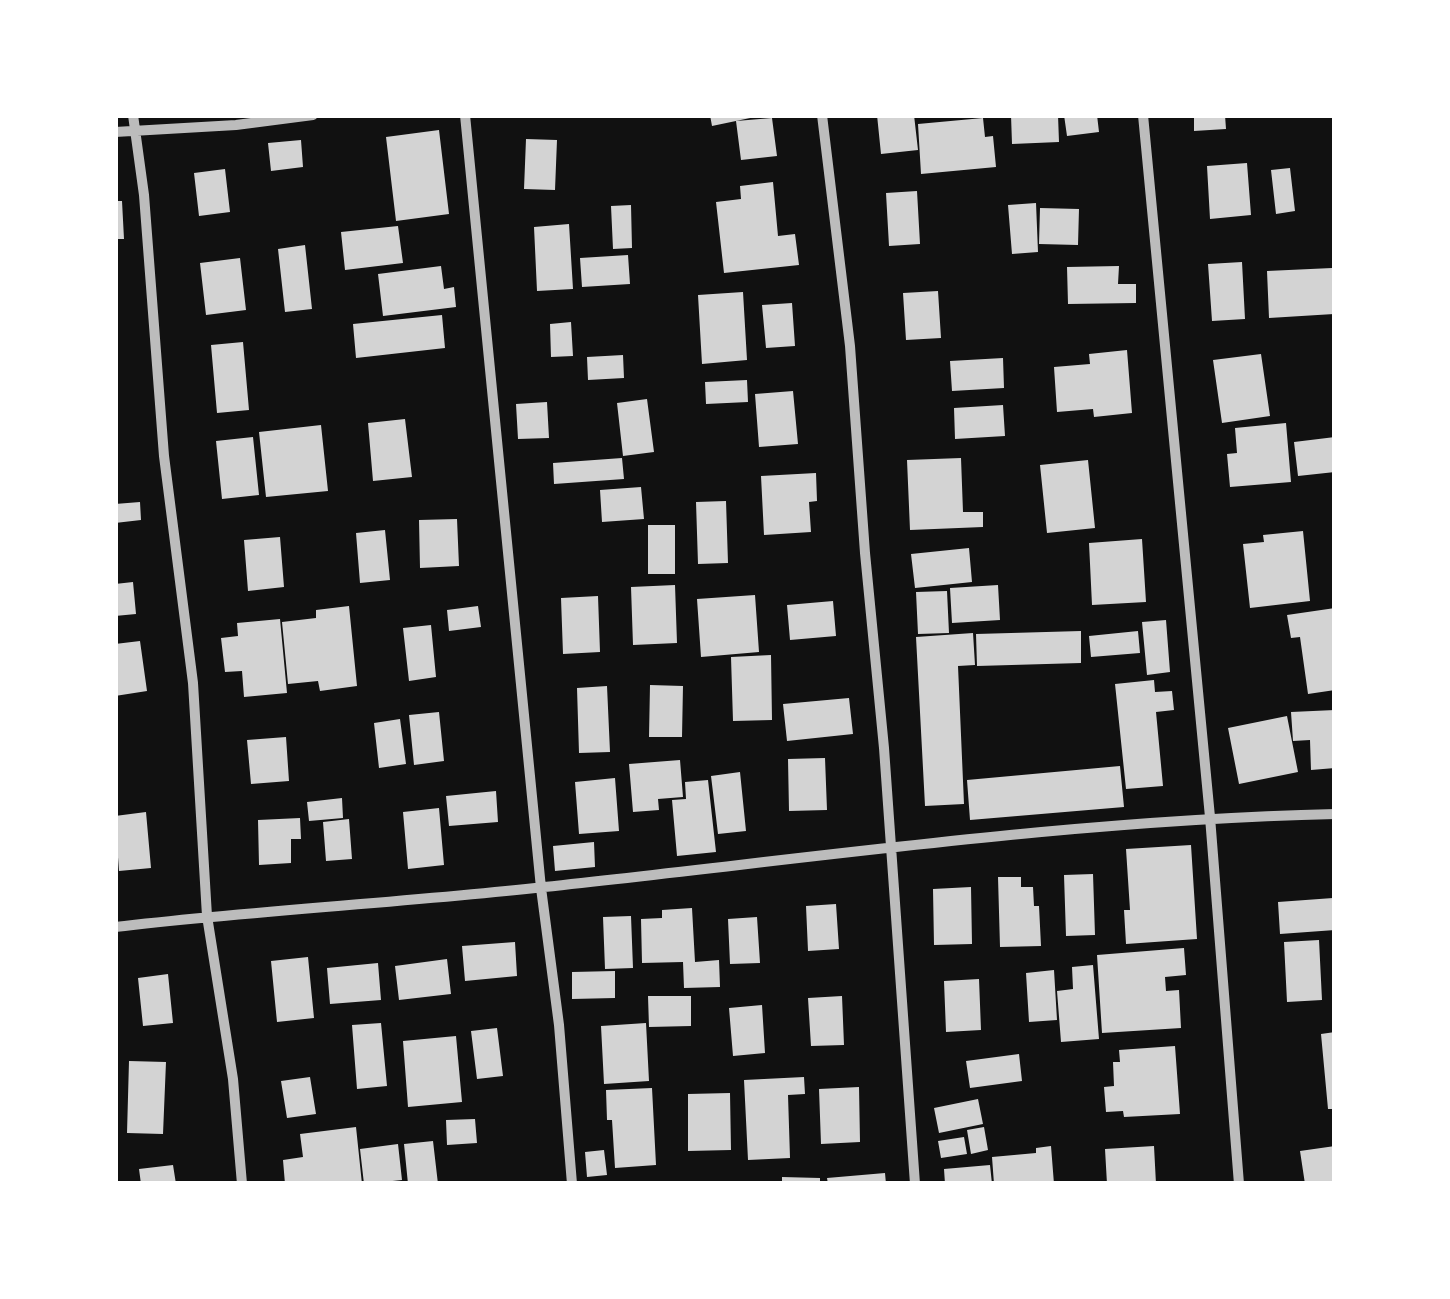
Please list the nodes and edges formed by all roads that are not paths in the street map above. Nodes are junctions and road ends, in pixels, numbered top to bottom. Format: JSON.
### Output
{"nodes":[{"id":1,"x":133,"y":115,"type":"edge"},
{"id":2,"x":313,"y":115,"type":"edge"},
{"id":3,"x":465,"y":115,"type":"edge"},
{"id":4,"x":822,"y":115,"type":"edge"},
{"id":5,"x":1143,"y":115,"type":"edge"},
{"id":6,"x":134,"y":130,"type":"junction"},
{"id":7,"x":115,"y":132,"type":"edge"},
{"id":8,"x":1335,"y":814,"type":"edge"},
{"id":9,"x":1210,"y":816,"type":"junction"},
{"id":10,"x":888,"y":847,"type":"junction"},
{"id":11,"x":541,"y":888,"type":"junction"},
{"id":12,"x":207,"y":916,"type":"junction"},
{"id":13,"x":115,"y":927,"type":"edge"},
{"id":14,"x":242,"y":1184,"type":"edge"},
{"id":15,"x":572,"y":1184,"type":"edge"},
{"id":16,"x":915,"y":1184,"type":"edge"},
{"id":17,"x":1238,"y":1184,"type":"edge"}],
"edges":[{"from":1,"to":6,"type":"street"},
{"from":2,"to":6,"type":"street"},
{"from":3,"to":11,"type":"street"},
{"from":4,"to":10,"type":"street"},
{"from":5,"to":9,"type":"street"},
{"from":6,"to":7,"type":"street"},
{"from":6,"to":12,"type":"street"},
{"from":8,"to":9,"type":"street"},
{"from":9,"to":10,"type":"street"},
{"from":9,"to":17,"type":"street"},
{"from":10,"to":11,"type":"street"},
{"from":10,"to":16,"type":"street"},
{"from":11,"to":12,"type":"street"},
{"from":11,"to":15,"type":"street"},
{"from":12,"to":13,"type":"street"},
{"from":12,"to":14,"type":"street"}]}
